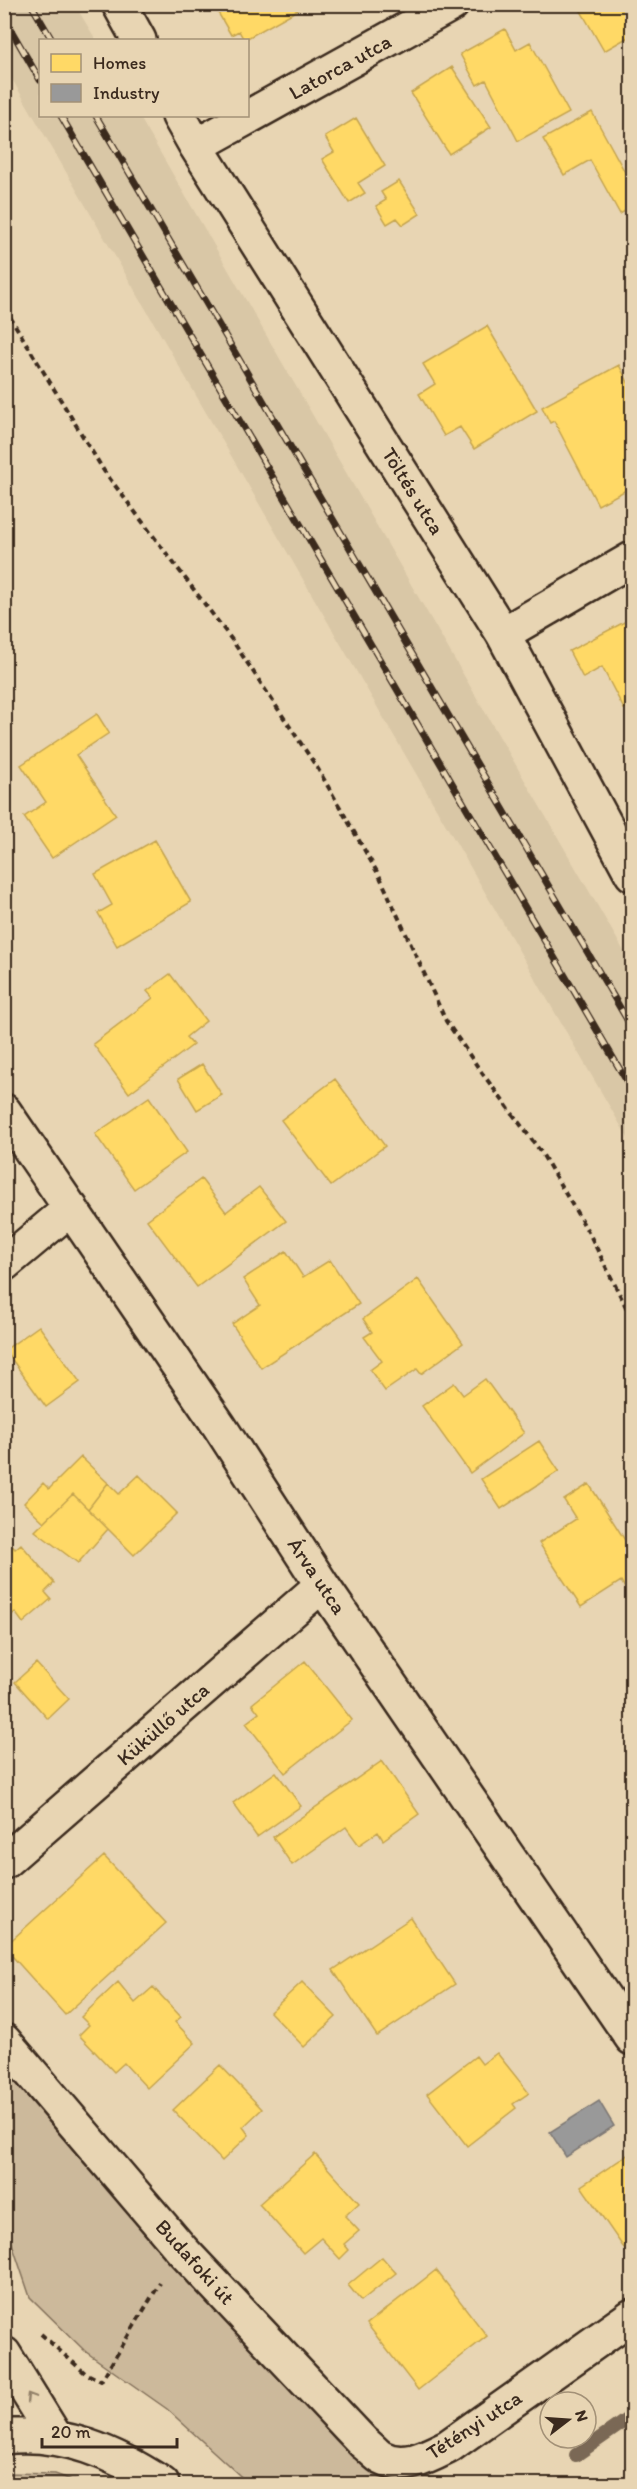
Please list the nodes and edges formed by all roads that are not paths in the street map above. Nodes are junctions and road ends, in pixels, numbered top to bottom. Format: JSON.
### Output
{"nodes":[{"id":1,"x":119,"y":4,"type":"edge"},
{"id":2,"x":452,"y":4,"type":"edge"},
{"id":3,"x":138,"y":39,"type":"edge"},
{"id":4,"x":181,"y":117,"type":"edge"},
{"id":5,"x":248,"y":117,"type":"edge"},
{"id":6,"x":249,"y":117,"type":"edge"},
{"id":7,"x":196,"y":146,"type":"junction"},
{"id":8,"x":633,"y":559,"type":"edge"},
{"id":9,"x":503,"y":634,"type":"junction"},
{"id":10,"x":633,"y":874,"type":"edge"},
{"id":11,"x":4,"y":1111,"type":"edge"},
{"id":12,"x":71,"y":1208,"type":"junction"},
{"id":13,"x":4,"y":1264,"type":"edge"},
{"id":14,"x":322,"y":1585,"type":"junction"},
{"id":15,"x":4,"y":1862,"type":"edge"},
{"id":16,"x":633,"y":2038,"type":"edge"},
{"id":17,"x":4,"y":2041,"type":"edge"},
{"id":18,"x":633,"y":2316,"type":"edge"},
{"id":19,"x":4,"y":2354,"type":"edge"},
{"id":20,"x":4,"y":2437,"type":"edge"},
{"id":21,"x":56,"y":2438,"type":"junction"},
{"id":22,"x":401,"y":2463,"type":"joint"},
{"id":23,"x":162,"y":2484,"type":"edge"}],
"edges":[{"from":1,"to":3,"type":"street"},
{"from":2,"to":6,"type":"street","name":"Latorca utca"},
{"from":4,"to":7,"type":"street","name":"Töltés utca"},
{"from":5,"to":7,"type":"street","name":"Latorca utca"},
{"from":7,"to":9,"type":"street","name":"Töltés utca"},
{"from":8,"to":9,"type":"street"},
{"from":9,"to":10,"type":"street","name":"Töltés utca"},
{"from":11,"to":12,"type":"street","name":"Árva utca"},
{"from":12,"to":13,"type":"street"},
{"from":12,"to":14,"type":"street","name":"Árva utca"},
{"from":14,"to":15,"type":"street","name":"Küküllő utca"},
{"from":14,"to":16,"type":"street","name":"Árva utca"},
{"from":17,"to":22,"type":"street","name":"Budafoki út"},
{"from":18,"to":22,"type":"street","name":"Tétényi utca"},
{"from":21,"to":19,"type":"street","one_way":true},
{"from":20,"to":21,"type":"street"},
{"from":21,"to":23,"type":"street"}]}
